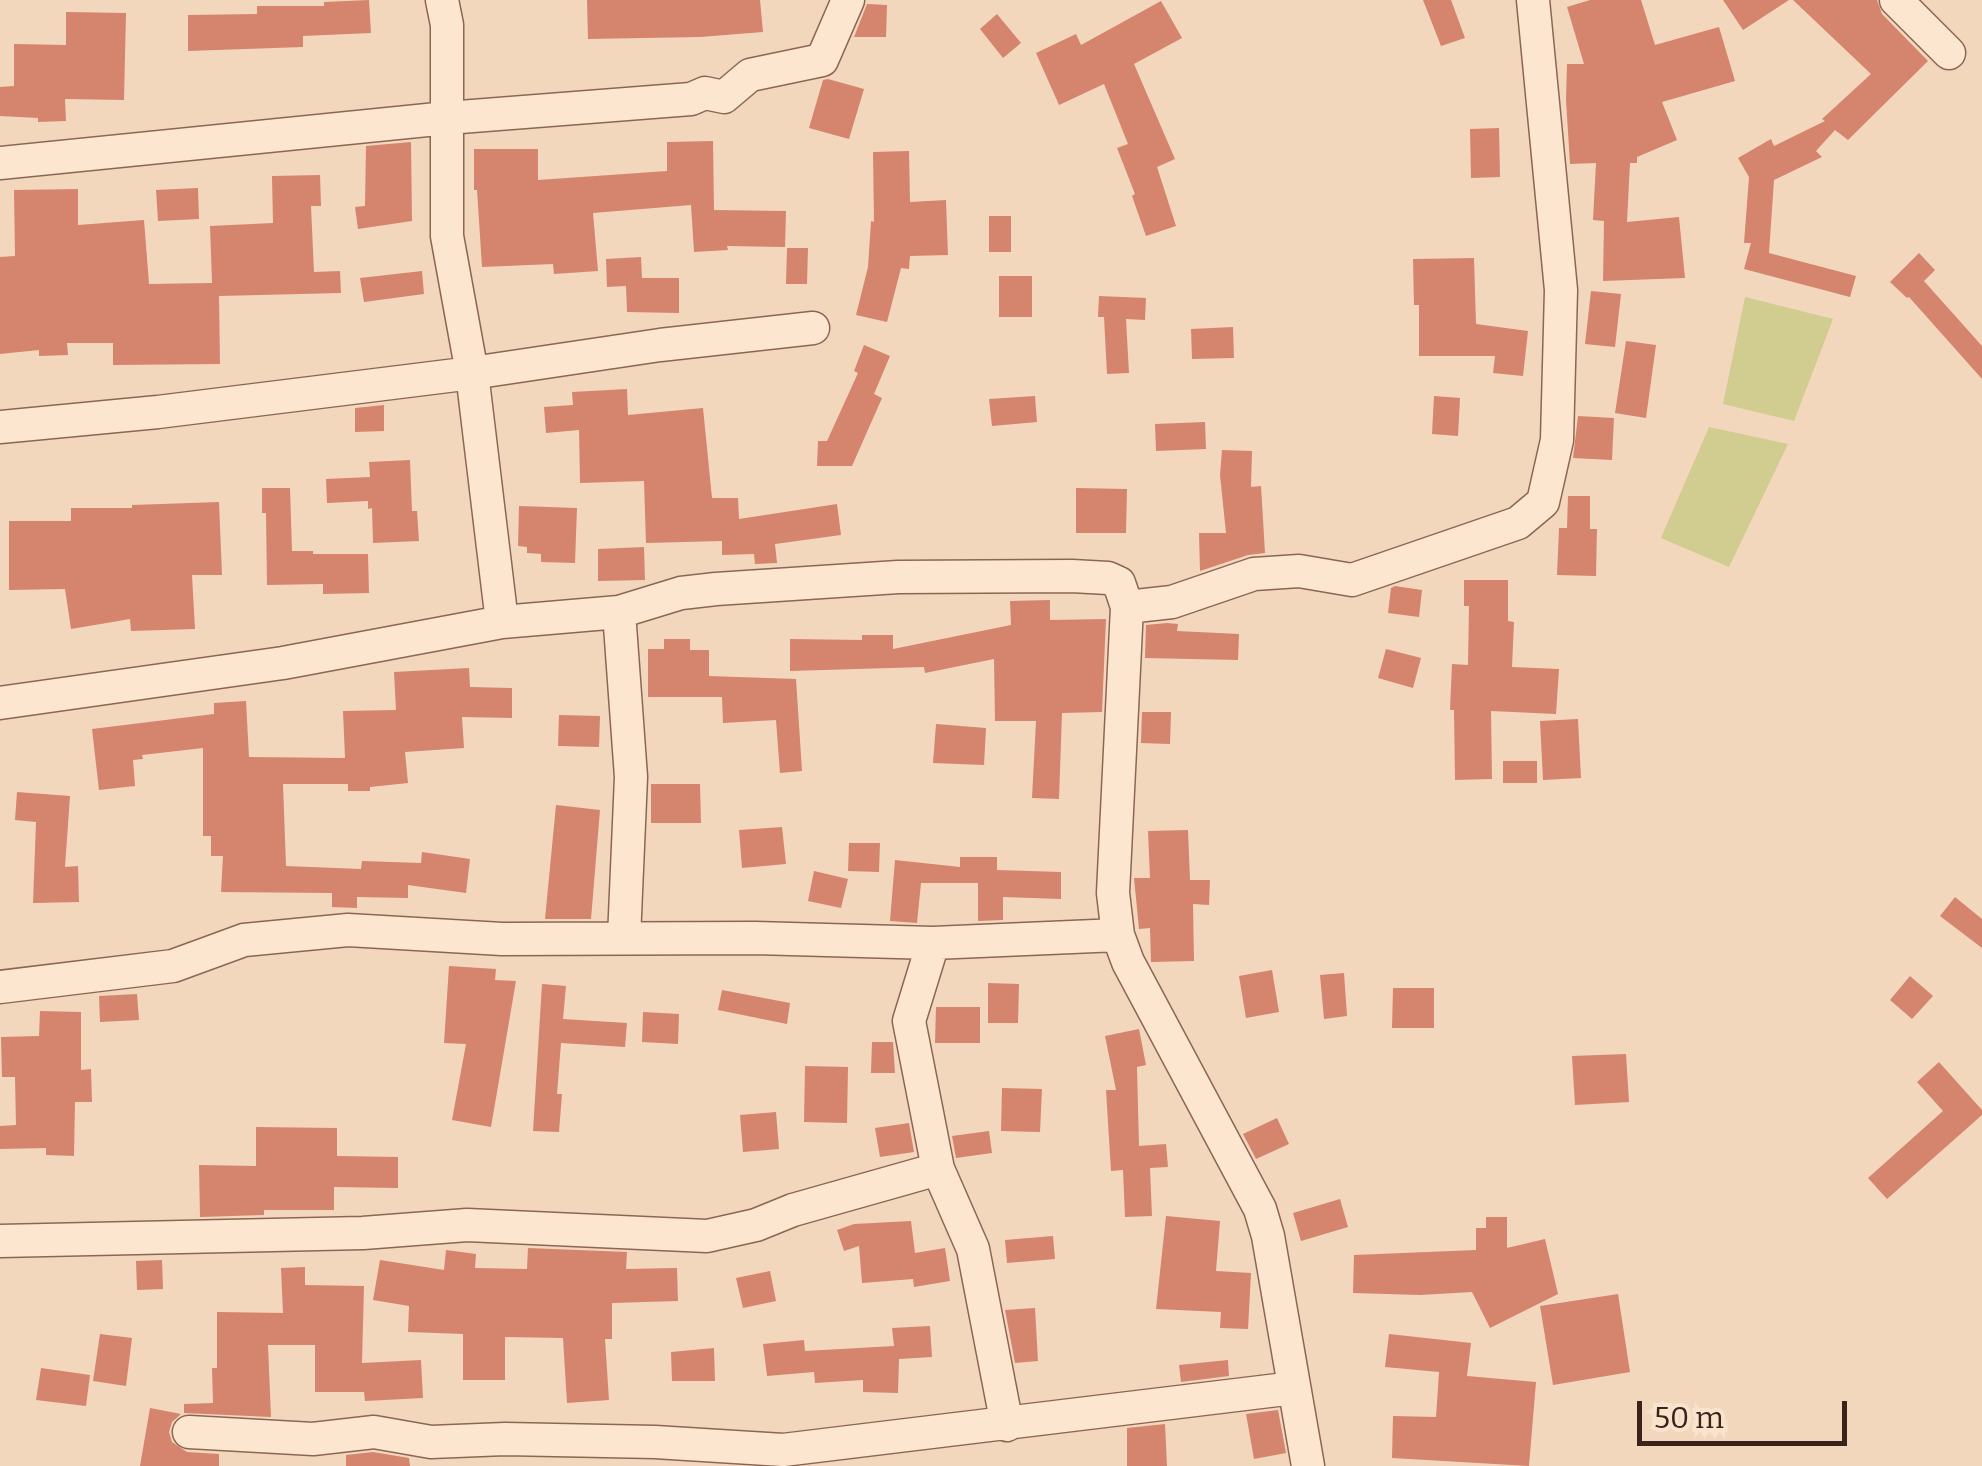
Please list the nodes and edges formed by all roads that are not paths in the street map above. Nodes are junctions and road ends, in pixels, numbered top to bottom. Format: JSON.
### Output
{"nodes":[{"id":1,"x":442,"y":0,"type":"edge"},
{"id":2,"x":848,"y":0,"type":"edge"},
{"id":3,"x":1533,"y":0,"type":"edge"},
{"id":4,"x":1896,"y":0,"type":"edge"},
{"id":5,"x":1949,"y":52,"type":"dead end"},
{"id":6,"x":447,"y":118,"type":"junction"},
{"id":7,"x":0,"y":163,"type":"edge"},
{"id":8,"x":813,"y":328,"type":"dead end"},
{"id":9,"x":472,"y":373,"type":"junction"},
{"id":10,"x":0,"y":428,"type":"edge"},
{"id":11,"x":1126,"y":607,"type":"junction"},
{"id":12,"x":619,"y":612,"type":"junction"},
{"id":13,"x":502,"y":622,"type":"junction"},
{"id":14,"x":0,"y":703,"type":"edge"},
{"id":15,"x":1118,"y":934,"type":"junction"},
{"id":16,"x":624,"y":938,"type":"junction"},
{"id":17,"x":933,"y":944,"type":"junction"},
{"id":18,"x":0,"y":987,"type":"edge"},
{"id":19,"x":938,"y":1169,"type":"junction"},
{"id":20,"x":0,"y":1241,"type":"edge"},
{"id":21,"x":1294,"y":1388,"type":"junction"},
{"id":22,"x":1007,"y":1425,"type":"junction"},
{"id":23,"x":190,"y":1432,"type":"dead end"},
{"id":24,"x":1308,"y":1466,"type":"edge"}],
"edges":[{"from":1,"to":6,"type":"street"},
{"from":2,"to":6,"type":"street"},
{"from":3,"to":11,"type":"street"},
{"from":4,"to":5,"type":"street"},
{"from":6,"to":7,"type":"street"},
{"from":6,"to":9,"type":"street"},
{"from":8,"to":9,"type":"street"},
{"from":9,"to":10,"type":"street"},
{"from":9,"to":13,"type":"street"},
{"from":11,"to":12,"type":"street"},
{"from":11,"to":15,"type":"street"},
{"from":12,"to":13,"type":"street"},
{"from":12,"to":16,"type":"street"},
{"from":13,"to":14,"type":"street"},
{"from":15,"to":17,"type":"street"},
{"from":15,"to":21,"type":"street"},
{"from":16,"to":17,"type":"street"},
{"from":16,"to":18,"type":"street"},
{"from":17,"to":19,"type":"street"},
{"from":19,"to":20,"type":"street"},
{"from":19,"to":22,"type":"street"},
{"from":21,"to":22,"type":"street"},
{"from":21,"to":24,"type":"street"},
{"from":22,"to":23,"type":"street"}]}
